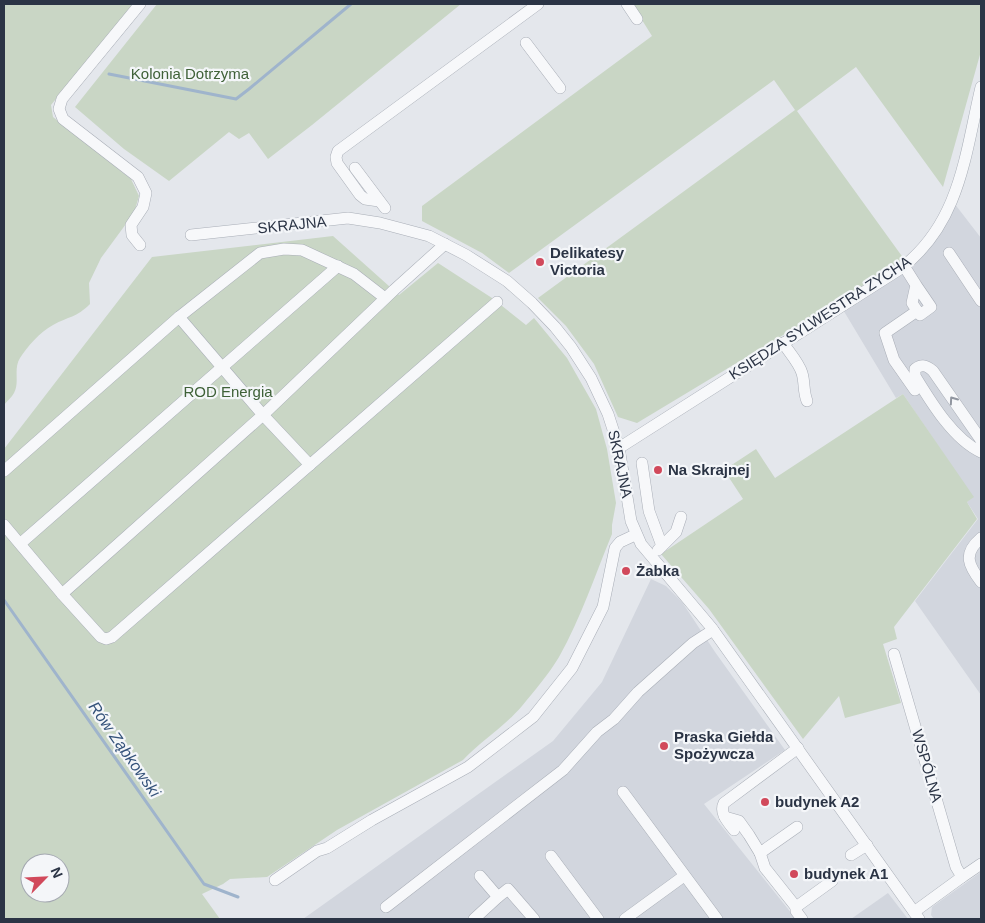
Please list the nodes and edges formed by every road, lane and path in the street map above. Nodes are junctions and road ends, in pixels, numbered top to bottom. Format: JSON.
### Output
{"nodes":[{"id":1,"x":140,"y":4,"type":"edge"},
{"id":2,"x":538,"y":4,"type":"edge"},
{"id":3,"x":627,"y":4,"type":"edge"},
{"id":4,"x":637,"y":19,"type":"dead end"},
{"id":5,"x":526,"y":43,"type":"dead end"},
{"id":6,"x":981,"y":87,"type":"edge"},
{"id":7,"x":560,"y":88,"type":"dead end"},
{"id":8,"x":355,"y":168,"type":"dead end"},
{"id":9,"x":191,"y":235,"type":"dead end"},
{"id":10,"x":445,"y":244,"type":"junction"},
{"id":11,"x":140,"y":245,"type":"dead end"},
{"id":12,"x":949,"y":253,"type":"dead end"},
{"id":13,"x":338,"y":266,"type":"junction"},
{"id":14,"x":904,"y":266,"type":"junction"},
{"id":15,"x":385,"y":298,"type":"junction"},
{"id":16,"x":981,"y":301,"type":"edge"},
{"id":17,"x":497,"y":302,"type":"dead end"},
{"id":18,"x":179,"y":317,"type":"junction"},
{"id":19,"x":783,"y":343,"type":"junction"},
{"id":20,"x":222,"y":366,"type":"junction"},
{"id":21,"x":807,"y":401,"type":"dead end"},
{"id":22,"x":263,"y":415,"type":"junction"},
{"id":23,"x":944,"y":417,"type":"junction"},
{"id":24,"x":981,"y":440,"type":"edge"},
{"id":25,"x":619,"y":448,"type":"junction"},
{"id":26,"x":981,"y":452,"type":"edge"},
{"id":27,"x":642,"y":463,"type":"dead end"},
{"id":28,"x":310,"y":466,"type":"junction"},
{"id":29,"x":4,"y":471,"type":"edge"},
{"id":30,"x":681,"y":517,"type":"dead end"},
{"id":31,"x":4,"y":524,"type":"edge"},
{"id":32,"x":635,"y":535,"type":"junction"},
{"id":33,"x":981,"y":538,"type":"edge"},
{"id":34,"x":20,"y":543,"type":"junction"},
{"id":35,"x":662,"y":546,"type":"junction"},
{"id":36,"x":650,"y":556,"type":"junction"},
{"id":37,"x":981,"y":582,"type":"edge"},
{"id":38,"x":62,"y":594,"type":"junction"},
{"id":39,"x":713,"y":630,"type":"junction"},
{"id":40,"x":894,"y":654,"type":"dead end"},
{"id":41,"x":798,"y":748,"type":"junction"},
{"id":42,"x":623,"y":792,"type":"dead end"},
{"id":43,"x":726,"y":818,"type":"junction"},
{"id":44,"x":796,"y":827,"type":"dead end"},
{"id":45,"x":734,"y":830,"type":"dead end"},
{"id":46,"x":866,"y":845,"type":"junction"},
{"id":47,"x":760,"y":853,"type":"junction"},
{"id":48,"x":851,"y":855,"type":"dead end"},
{"id":49,"x":551,"y":856,"type":"dead end"},
{"id":50,"x":981,"y":864,"type":"edge"},
{"id":51,"x":480,"y":876,"type":"dead end"},
{"id":52,"x":684,"y":876,"type":"junction"},
{"id":53,"x":962,"y":877,"type":"junction"},
{"id":54,"x":275,"y":880,"type":"dead end"},
{"id":55,"x":832,"y":881,"type":"dead end"},
{"id":56,"x":498,"y":897,"type":"junction"},
{"id":57,"x":386,"y":907,"type":"dead end"},
{"id":58,"x":796,"y":907,"type":"junction"},
{"id":59,"x":916,"y":915,"type":"edge"},
{"id":60,"x":474,"y":919,"type":"edge"},
{"id":61,"x":534,"y":919,"type":"edge"},
{"id":62,"x":598,"y":919,"type":"edge"},
{"id":63,"x":625,"y":919,"type":"edge"},
{"id":64,"x":717,"y":919,"type":"edge"},
{"id":65,"x":802,"y":919,"type":"edge"}],
"edges":[{"from":1,"to":11,"type":"street"},
{"from":2,"to":8,"type":"street"},
{"from":3,"to":4,"type":"street"},
{"from":5,"to":7,"type":"street"},
{"from":6,"to":14,"type":"street","name":"KSIĘDZA SYLWESTRA ZYCHA"},
{"from":9,"to":10,"type":"street","name":"SKRAJNA"},
{"from":10,"to":15,"type":"street"},
{"from":10,"to":25,"type":"street","name":"SKRAJNA"},
{"from":12,"to":16,"type":"street"},
{"from":13,"to":15,"type":"street"},
{"from":13,"to":18,"type":"street"},
{"from":13,"to":20,"type":"street"},
{"from":14,"to":19,"type":"street","name":"KSIĘDZA SYLWESTRA ZYCHA"},
{"from":14,"to":23,"type":"street"},
{"from":15,"to":22,"type":"street"},
{"from":17,"to":28,"type":"street"},
{"from":18,"to":20,"type":"street"},
{"from":18,"to":29,"type":"street"},
{"from":19,"to":21,"type":"street"},
{"from":19,"to":25,"type":"street","name":"KSIĘDZA SYLWESTRA ZYCHA"},
{"from":20,"to":22,"type":"street"},
{"from":20,"to":34,"type":"street"},
{"from":22,"to":28,"type":"street"},
{"from":22,"to":38,"type":"street"},
{"from":24,"to":23,"type":"street","one_way":true},
{"from":23,"to":26,"type":"street"},
{"from":25,"to":32,"type":"street","name":"SKRAJNA"},
{"from":27,"to":35,"type":"street"},
{"from":28,"to":38,"type":"street"},
{"from":30,"to":35,"type":"street"},
{"from":31,"to":34,"type":"street"},
{"from":32,"to":36,"type":"street","name":"SKRAJNA"},
{"from":32,"to":54,"type":"street"},
{"from":33,"to":37,"type":"street"},
{"from":34,"to":38,"type":"street"},
{"from":35,"to":36,"type":"street"},
{"from":36,"to":39,"type":"street","name":"SKRAJNA"},
{"from":39,"to":41,"type":"street","name":"SKRAJNA"},
{"from":39,"to":57,"type":"street"},
{"from":40,"to":53,"type":"street","name":"WSPÓLNA"},
{"from":41,"to":43,"type":"street"},
{"from":41,"to":46,"type":"street","name":"SKRAJNA"},
{"from":42,"to":52,"type":"street"},
{"from":43,"to":45,"type":"street"},
{"from":43,"to":47,"type":"street"},
{"from":44,"to":47,"type":"street"},
{"from":46,"to":48,"type":"street"},
{"from":46,"to":59,"type":"street","name":"SKRAJNA"},
{"from":47,"to":58,"type":"street"},
{"from":49,"to":62,"type":"street"},
{"from":50,"to":53,"type":"street"},
{"from":51,"to":56,"type":"street"},
{"from":52,"to":63,"type":"street"},
{"from":52,"to":64,"type":"street"},
{"from":53,"to":59,"type":"street"},
{"from":55,"to":58,"type":"street"},
{"from":56,"to":60,"type":"street"},
{"from":56,"to":61,"type":"street"},
{"from":58,"to":65,"type":"street"}]}
